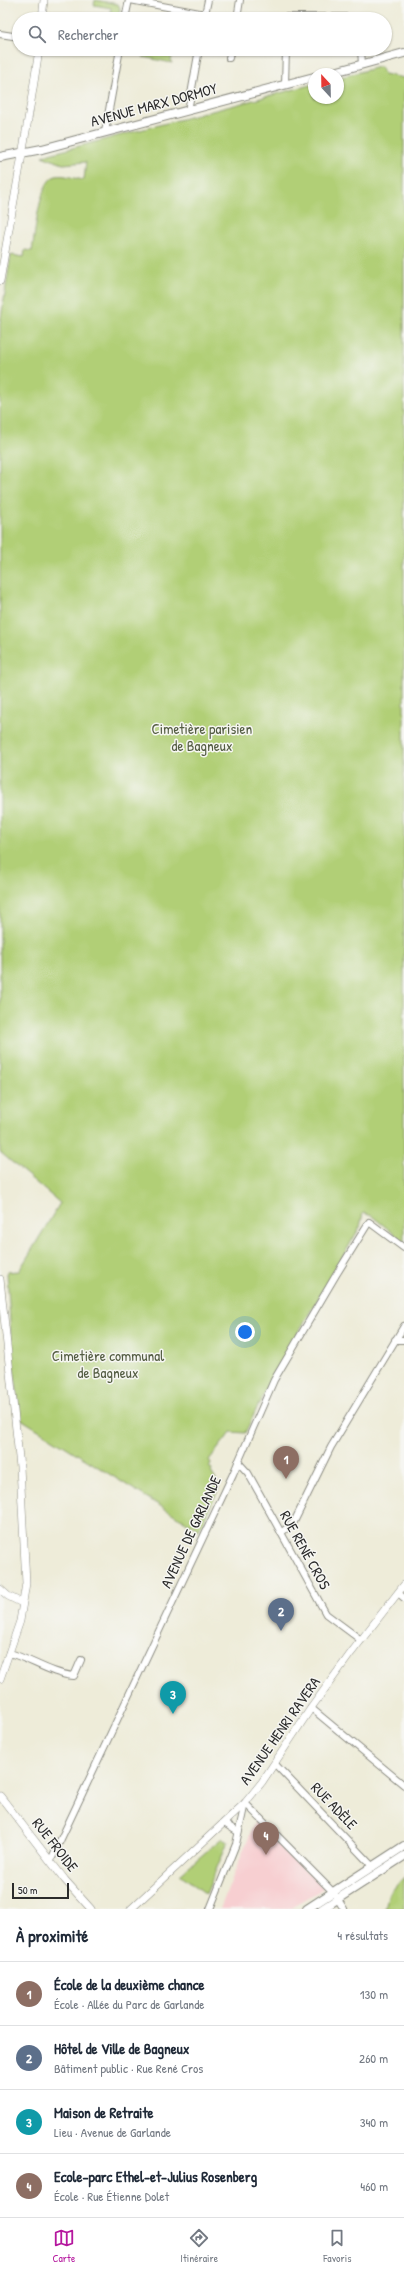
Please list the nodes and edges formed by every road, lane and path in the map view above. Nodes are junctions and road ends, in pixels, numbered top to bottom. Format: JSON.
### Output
{"nodes":[{"id":1,"x":44,"y":0,"type":"edge"},
{"id":2,"x":129,"y":0,"type":"edge"},
{"id":3,"x":208,"y":0,"type":"edge"},
{"id":4,"x":240,"y":0,"type":"edge"},
{"id":5,"x":43,"y":12,"type":"edge"},
{"id":6,"x":126,"y":12,"type":"edge"},
{"id":7,"x":183,"y":12,"type":"edge"},
{"id":8,"x":206,"y":12,"type":"edge"},
{"id":9,"x":238,"y":12,"type":"edge"},
{"id":10,"x":0,"y":34,"type":"edge"},
{"id":11,"x":12,"y":36,"type":"edge"},
{"id":12,"x":404,"y":53,"type":"edge"},
{"id":13,"x":38,"y":56,"type":"edge"},
{"id":14,"x":119,"y":56,"type":"edge"},
{"id":15,"x":198,"y":56,"type":"edge"},
{"id":16,"x":286,"y":56,"type":"edge"},
{"id":17,"x":361,"y":56,"type":"edge"},
{"id":18,"x":362,"y":65,"type":"junction"},
{"id":19,"x":344,"y":70,"type":"edge"},
{"id":20,"x":308,"y":79,"type":"edge"},
{"id":21,"x":285,"y":85,"type":"junction"},
{"id":22,"x":188,"y":110,"type":"junction"},
{"id":23,"x":106,"y":132,"type":"junction"},
{"id":24,"x":24,"y":153,"type":"junction"},
{"id":25,"x":0,"y":157,"type":"edge"},
{"id":26,"x":0,"y":281,"type":"edge"},
{"id":27,"x":404,"y":1248,"type":"edge"},
{"id":28,"x":0,"y":1279,"type":"edge"},
{"id":29,"x":404,"y":1326,"type":"edge"},
{"id":30,"x":395,"y":1340,"type":"junction"},
{"id":31,"x":404,"y":1340,"type":"edge"},
{"id":32,"x":238,"y":1462,"type":"junction"},
{"id":33,"x":281,"y":1532,"type":"junction"},
{"id":34,"x":404,"y":1585,"type":"edge"},
{"id":35,"x":0,"y":1589,"type":"edge"},
{"id":36,"x":398,"y":1593,"type":"junction"},
{"id":37,"x":404,"y":1598,"type":"edge"},
{"id":38,"x":22,"y":1603,"type":"junction"},
{"id":39,"x":361,"y":1640,"type":"junction"},
{"id":40,"x":9,"y":1653,"type":"junction"},
{"id":41,"x":81,"y":1660,"type":"dead end"},
{"id":42,"x":0,"y":1679,"type":"edge"},
{"id":43,"x":311,"y":1708,"type":"junction"},
{"id":44,"x":275,"y":1764,"type":"junction"},
{"id":45,"x":404,"y":1786,"type":"edge"},
{"id":46,"x":0,"y":1796,"type":"edge"},
{"id":47,"x":245,"y":1803,"type":"junction"},
{"id":48,"x":224,"y":1823,"type":"junction"},
{"id":49,"x":238,"y":1832,"type":"junction"},
{"id":50,"x":404,"y":1846,"type":"edge"},
{"id":51,"x":404,"y":1856,"type":"edge"},
{"id":52,"x":51,"y":1860,"type":"junction"},
{"id":53,"x":373,"y":1867,"type":"junction"},
{"id":54,"x":333,"y":1892,"type":"junction"},
{"id":55,"x":339,"y":1900,"type":"junction"},
{"id":56,"x":91,"y":1909,"type":"edge"},
{"id":57,"x":131,"y":1909,"type":"edge"},
{"id":58,"x":210,"y":1909,"type":"edge"},
{"id":59,"x":307,"y":1909,"type":"edge"},
{"id":60,"x":322,"y":1909,"type":"edge"},
{"id":61,"x":344,"y":1909,"type":"edge"}],
"edges":[{"from":1,"to":5,"type":"street"},
{"from":2,"to":6,"type":"street"},
{"from":2,"to":7,"type":"street"},
{"from":3,"to":8,"type":"street"},
{"from":4,"to":9,"type":"street"},
{"from":10,"to":11,"type":"street"},
{"from":12,"to":18,"type":"main road"},
{"from":13,"to":24,"type":"street"},
{"from":14,"to":23,"type":"street"},
{"from":15,"to":22,"type":"street"},
{"from":16,"to":21,"type":"street"},
{"from":17,"to":18,"type":"street"},
{"from":18,"to":19,"type":"main road"},
{"from":20,"to":21,"type":"main road","name":"AVENUE MARX DORMOY"},
{"from":21,"to":22,"type":"main road","name":"AVENUE MARX DORMOY"},
{"from":22,"to":23,"type":"main road","name":"AVENUE MARX DORMOY"},
{"from":23,"to":24,"type":"main road","name":"AVENUE MARX DORMOY"},
{"from":24,"to":25,"type":"main road","name":"AVENUE MARX DORMOY"},
{"from":24,"to":26,"type":"street"},
{"from":27,"to":32,"type":"street","name":"AVENUE DE GARLANDE"},
{"from":28,"to":38,"type":"street"},
{"from":29,"to":30,"type":"street"},
{"from":30,"to":31,"type":"street"},
{"from":30,"to":33,"type":"street"},
{"from":32,"to":33,"type":"street","name":"RUE RENÉ CROS"},
{"from":32,"to":52,"type":"street","name":"AVENUE DE GARLANDE"},
{"from":33,"to":39,"type":"street","name":"RUE RENÉ CROS"},
{"from":34,"to":36,"type":"street","name":"AVENUE HENRI RAVERA"},
{"from":35,"to":38,"type":"street"},
{"from":36,"to":37,"type":"street"},
{"from":36,"to":39,"type":"street","name":"AVENUE HENRI RAVERA"},
{"from":38,"to":40,"type":"street"},
{"from":39,"to":43,"type":"street","name":"AVENUE HENRI RAVERA"},
{"from":40,"to":41,"type":"street"},
{"from":40,"to":42,"type":"street"},
{"from":43,"to":44,"type":"street","name":"AVENUE HENRI RAVERA"},
{"from":43,"to":45,"type":"street"},
{"from":44,"to":47,"type":"street","name":"AVENUE HENRI RAVERA"},
{"from":44,"to":53,"type":"street","name":"RUE ADÈLE"},
{"from":46,"to":52,"type":"street","name":"RUE FROIDE"},
{"from":47,"to":48,"type":"street"},
{"from":47,"to":49,"type":"street","name":"AVENUE HENRI RAVERA"},
{"from":47,"to":54,"type":"street"},
{"from":48,"to":49,"type":"street"},
{"from":48,"to":57,"type":"street"},
{"from":49,"to":58,"type":"street","name":"AVENUE HENRI RAVERA"},
{"from":50,"to":53,"type":"main road"},
{"from":51,"to":55,"type":"main road"},
{"from":52,"to":56,"type":"street","name":"RUE FROIDE"},
{"from":53,"to":54,"type":"main road"},
{"from":54,"to":55,"type":"street"},
{"from":54,"to":59,"type":"main road"},
{"from":55,"to":60,"type":"main road"},
{"from":55,"to":61,"type":"street"}]}
